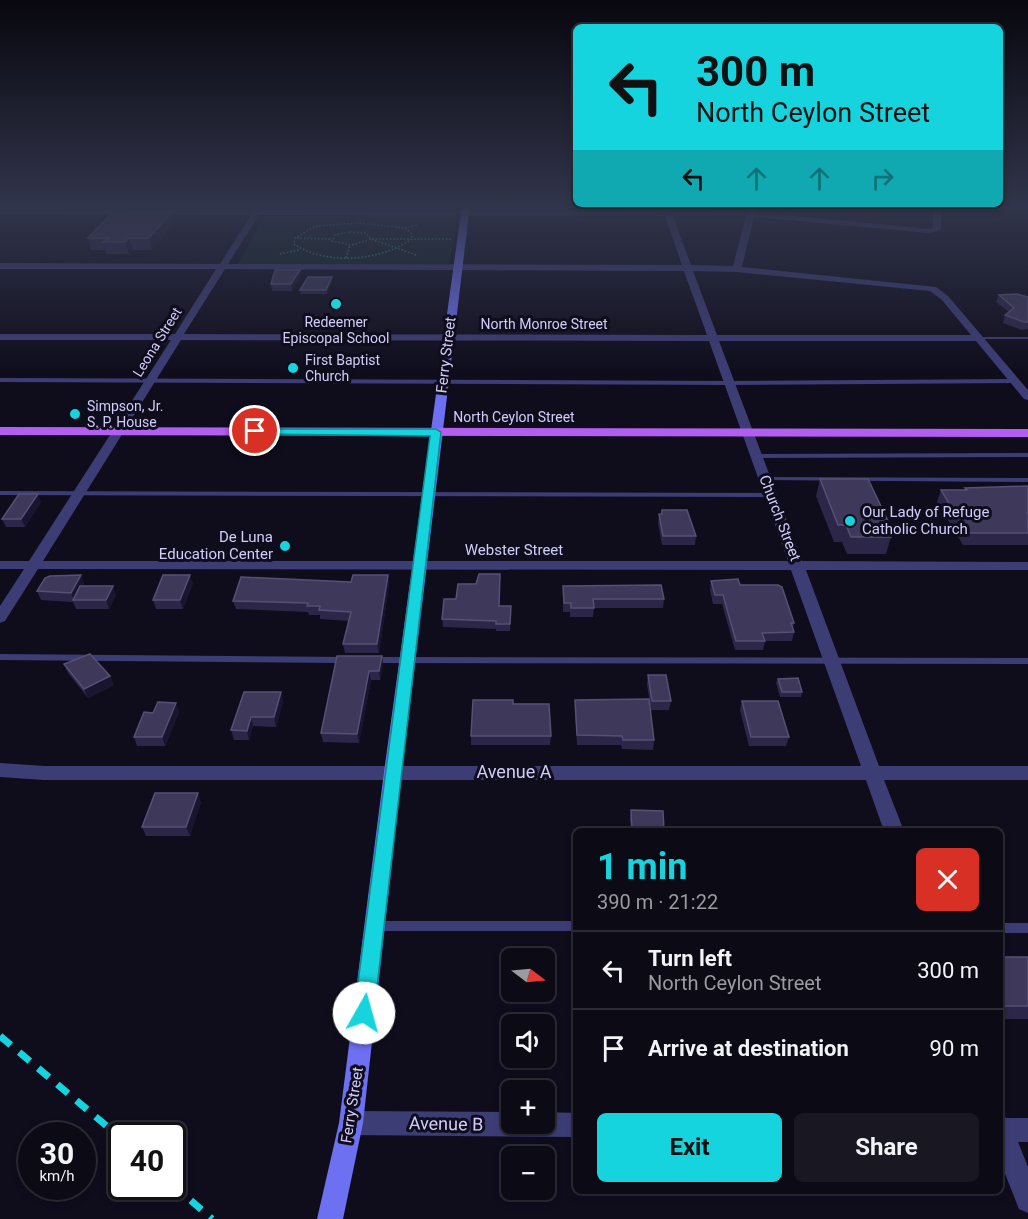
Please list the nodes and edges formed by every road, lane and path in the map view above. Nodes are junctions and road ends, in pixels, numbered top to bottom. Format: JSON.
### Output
{"nodes":[{"id":1,"x":225,"y":262,"type":"edge"},
{"id":2,"x":457,"y":262,"type":"edge"},
{"id":3,"x":687,"y":262,"type":"edge"},
{"id":4,"x":739,"y":262,"type":"edge"},
{"id":5,"x":0,"y":266,"type":"edge"},
{"id":6,"x":222,"y":267,"type":"junction"},
{"id":7,"x":456,"y":267,"type":"junction"},
{"id":8,"x":689,"y":268,"type":"junction"},
{"id":9,"x":737,"y":269,"type":"junction"},
{"id":10,"x":0,"y":337,"type":"edge"},
{"id":11,"x":449,"y":337,"type":"junction"},
{"id":12,"x":177,"y":338,"type":"junction"},
{"id":13,"x":715,"y":338,"type":"junction"},
{"id":14,"x":980,"y":338,"type":"junction"},
{"id":15,"x":1028,"y":338,"type":"edge"},
{"id":16,"x":0,"y":380,"type":"edge"},
{"id":17,"x":150,"y":380,"type":"junction"},
{"id":18,"x":443,"y":381,"type":"junction"},
{"id":19,"x":1015,"y":381,"type":"junction"},
{"id":20,"x":731,"y":383,"type":"junction"},
{"id":21,"x":1028,"y":397,"type":"edge"},
{"id":22,"x":119,"y":430,"type":"junction"},
{"id":23,"x":0,"y":431,"type":"edge"},
{"id":24,"x":436,"y":432,"type":"junction"},
{"id":25,"x":748,"y":432,"type":"junction"},
{"id":26,"x":1028,"y":433,"type":"edge"},
{"id":27,"x":1028,"y":455,"type":"edge"},
{"id":28,"x":757,"y":456,"type":"junction"},
{"id":29,"x":766,"y":479,"type":"junction"},
{"id":30,"x":1028,"y":480,"type":"edge"},
{"id":31,"x":0,"y":493,"type":"edge"},
{"id":32,"x":79,"y":494,"type":"junction"},
{"id":33,"x":429,"y":494,"type":"junction"},
{"id":34,"x":772,"y":495,"type":"junction"},
{"id":35,"x":0,"y":565,"type":"edge"},
{"id":36,"x":33,"y":565,"type":"junction"},
{"id":37,"x":420,"y":566,"type":"junction"},
{"id":38,"x":1028,"y":566,"type":"edge"},
{"id":39,"x":799,"y":567,"type":"junction"},
{"id":40,"x":0,"y":618,"type":"edge"},
{"id":41,"x":0,"y":657,"type":"edge"},
{"id":42,"x":408,"y":661,"type":"junction"},
{"id":43,"x":832,"y":661,"type":"junction"},
{"id":44,"x":1028,"y":661,"type":"edge"},
{"id":45,"x":0,"y":770,"type":"edge"},
{"id":46,"x":393,"y":772,"type":"junction"},
{"id":47,"x":873,"y":772,"type":"junction"},
{"id":48,"x":1028,"y":773,"type":"edge"},
{"id":49,"x":893,"y":828,"type":"edge"},
{"id":50,"x":374,"y":926,"type":"junction"},
{"id":51,"x":573,"y":926,"type":"edge"},
{"id":52,"x":1003,"y":928,"type":"edge"},
{"id":53,"x":1028,"y":928,"type":"edge"},
{"id":54,"x":351,"y":1123,"type":"junction"},
{"id":55,"x":573,"y":1125,"type":"edge"},
{"id":56,"x":1003,"y":1129,"type":"edge"},
{"id":57,"x":1028,"y":1130,"type":"edge"},
{"id":58,"x":1003,"y":1134,"type":"edge"},
{"id":59,"x":1028,"y":1200,"type":"edge"},
{"id":60,"x":330,"y":1219,"type":"edge"}],
"edges":[{"from":1,"to":6,"type":"street","name":"Leona Street"},
{"from":2,"to":7,"type":"street","name":"Ferry Street"},
{"from":3,"to":8,"type":"street","name":"Church Street"},
{"from":4,"to":9,"type":"street"},
{"from":5,"to":6,"type":"street"},
{"from":6,"to":7,"type":"street"},
{"from":6,"to":12,"type":"street","name":"Leona Street"},
{"from":7,"to":8,"type":"street"},
{"from":7,"to":11,"type":"street","name":"Ferry Street"},
{"from":8,"to":9,"type":"street"},
{"from":8,"to":13,"type":"street","name":"Church Street"},
{"from":9,"to":14,"type":"street"},
{"from":10,"to":12,"type":"street","name":"North Monroe Street"},
{"from":11,"to":12,"type":"street","name":"North Monroe Street"},
{"from":11,"to":13,"type":"street","name":"North Monroe Street"},
{"from":11,"to":18,"type":"street","name":"Ferry Street"},
{"from":12,"to":17,"type":"street","name":"Leona Street"},
{"from":13,"to":14,"type":"street","name":"North Monroe Street"},
{"from":13,"to":20,"type":"street","name":"Church Street"},
{"from":14,"to":15,"type":"lane"},
{"from":14,"to":19,"type":"street"},
{"from":16,"to":17,"type":"lane"},
{"from":17,"to":18,"type":"lane"},
{"from":17,"to":22,"type":"street","name":"Leona Street"},
{"from":18,"to":20,"type":"lane"},
{"from":18,"to":24,"type":"street","name":"Ferry Street"},
{"from":19,"to":20,"type":"lane"},
{"from":19,"to":21,"type":"street"},
{"from":20,"to":25,"type":"street","name":"Church Street"},
{"from":22,"to":23,"type":"main road","name":"North Ceylon Street"},
{"from":22,"to":24,"type":"main road","name":"North Ceylon Street"},
{"from":22,"to":32,"type":"street","name":"Leona Street"},
{"from":24,"to":25,"type":"main road","name":"North Ceylon Street"},
{"from":24,"to":33,"type":"street","name":"Ferry Street"},
{"from":25,"to":26,"type":"main road","name":"North Ceylon Street"},
{"from":25,"to":28,"type":"street","name":"Church Street"},
{"from":27,"to":28,"type":"lane"},
{"from":28,"to":29,"type":"street","name":"Church Street"},
{"from":29,"to":30,"type":"lane"},
{"from":29,"to":34,"type":"street","name":"Church Street"},
{"from":31,"to":32,"type":"lane"},
{"from":32,"to":33,"type":"lane"},
{"from":32,"to":36,"type":"street","name":"Leona Street"},
{"from":33,"to":34,"type":"lane"},
{"from":33,"to":37,"type":"street","name":"Ferry Street"},
{"from":34,"to":39,"type":"street","name":"Church Street"},
{"from":35,"to":36,"type":"street","name":"Webster Street"},
{"from":36,"to":37,"type":"street","name":"Webster Street"},
{"from":36,"to":40,"type":"street","name":"Leona Street"},
{"from":37,"to":39,"type":"street","name":"Webster Street"},
{"from":37,"to":42,"type":"street","name":"Ferry Street"},
{"from":38,"to":39,"type":"street","name":"Webster Street"},
{"from":39,"to":43,"type":"street","name":"Church Street"},
{"from":41,"to":42,"type":"lane"},
{"from":42,"to":43,"type":"lane"},
{"from":42,"to":46,"type":"street","name":"Ferry Street"},
{"from":43,"to":44,"type":"lane"},
{"from":43,"to":47,"type":"street","name":"Church Street"},
{"from":45,"to":46,"type":"street","name":"Avenue A"},
{"from":46,"to":47,"type":"street","name":"Avenue A"},
{"from":46,"to":50,"type":"street","name":"Ferry Street"},
{"from":47,"to":48,"type":"street","name":"Avenue A"},
{"from":47,"to":49,"type":"street","name":"Church Street"},
{"from":50,"to":51,"type":"lane"},
{"from":50,"to":54,"type":"street","name":"Ferry Street"},
{"from":52,"to":53,"type":"lane"},
{"from":54,"to":55,"type":"street","name":"Avenue B"},
{"from":54,"to":60,"type":"street","name":"Ferry Street"},
{"from":56,"to":57,"type":"street"},
{"from":58,"to":59,"type":"street"}]}
